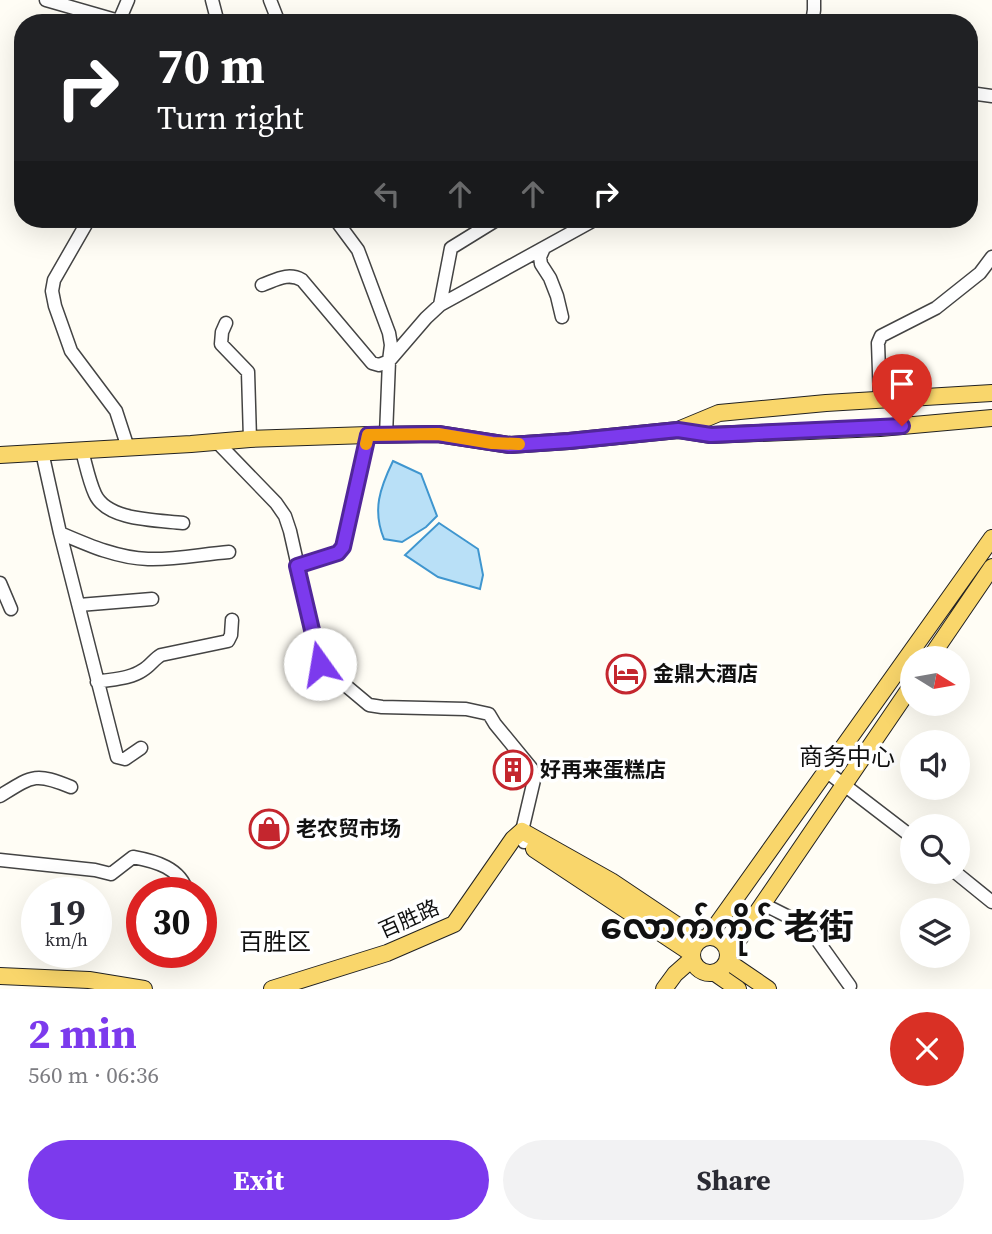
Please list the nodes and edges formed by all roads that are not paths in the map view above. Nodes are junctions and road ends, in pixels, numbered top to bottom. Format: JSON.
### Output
{"nodes":[{"id":1,"x":46,"y":0,"type":"edge"},
{"id":2,"x":94,"y":14,"type":"edge"},
{"id":3,"x":84,"y":228,"type":"edge"},
{"id":4,"x":342,"y":228,"type":"edge"},
{"id":5,"x":483,"y":228,"type":"edge"},
{"id":6,"x":579,"y":228,"type":"edge"},
{"id":7,"x":544,"y":247,"type":"junction"},
{"id":8,"x":992,"y":257,"type":"edge"},
{"id":9,"x":262,"y":285,"type":"dead end"},
{"id":10,"x":440,"y":305,"type":"junction"},
{"id":11,"x":562,"y":317,"type":"dead end"},
{"id":12,"x":226,"y":323,"type":"dead end"},
{"id":13,"x":388,"y":361,"type":"junction"},
{"id":14,"x":992,"y":393,"type":"edge"},
{"id":15,"x":880,"y":400,"type":"junction"},
{"id":16,"x":992,"y":418,"type":"edge"},
{"id":17,"x":678,"y":430,"type":"junction"},
{"id":18,"x":368,"y":435,"type":"junction"},
{"id":19,"x":386,"y":435,"type":"junction"},
{"id":20,"x":250,"y":439,"type":"junction"},
{"id":21,"x":217,"y":442,"type":"junction"},
{"id":22,"x":128,"y":448,"type":"junction"},
{"id":23,"x":82,"y":451,"type":"junction"},
{"id":24,"x":42,"y":452,"type":"junction"},
{"id":25,"x":0,"y":455,"type":"edge"},
{"id":26,"x":183,"y":523,"type":"dead end"},
{"id":27,"x":60,"y":533,"type":"junction"},
{"id":28,"x":992,"y":538,"type":"edge"},
{"id":29,"x":229,"y":552,"type":"dead end"},
{"id":30,"x":297,"y":566,"type":"junction"},
{"id":31,"x":992,"y":567,"type":"edge"},
{"id":32,"x":0,"y":583,"type":"edge"},
{"id":33,"x":152,"y":599,"type":"dead end"},
{"id":34,"x":79,"y":605,"type":"junction"},
{"id":35,"x":11,"y":609,"type":"dead end"},
{"id":36,"x":232,"y":620,"type":"dead end"},
{"id":37,"x":929,"y":627,"type":"junction"},
{"id":38,"x":943,"y":639,"type":"junction"},
{"id":39,"x":938,"y":646,"type":"edge"},
{"id":40,"x":97,"y":682,"type":"junction"},
{"id":41,"x":900,"y":703,"type":"edge"},
{"id":42,"x":141,"y":748,"type":"dead end"},
{"id":43,"x":826,"y":771,"type":"junction"},
{"id":44,"x":845,"y":784,"type":"junction"},
{"id":45,"x":71,"y":787,"type":"dead end"},
{"id":46,"x":0,"y":796,"type":"edge"},
{"id":47,"x":900,"y":828,"type":"edge"},
{"id":48,"x":520,"y":837,"type":"junction"},
{"id":49,"x":0,"y":860,"type":"edge"},
{"id":50,"x":180,"y":877,"type":"edge"},
{"id":51,"x":970,"y":884,"type":"edge"},
{"id":52,"x":992,"y":902,"type":"edge"},
{"id":53,"x":763,"y":904,"type":"junction"},
{"id":54,"x":698,"y":947,"type":"junction"},
{"id":55,"x":728,"y":958,"type":"junction"},
{"id":56,"x":713,"y":974,"type":"junction"},
{"id":57,"x":0,"y":976,"type":"edge"},
{"id":58,"x":850,"y":986,"type":"dead end"},
{"id":59,"x":144,"y":989,"type":"edge"},
{"id":60,"x":272,"y":989,"type":"edge"},
{"id":61,"x":664,"y":989,"type":"edge"},
{"id":62,"x":700,"y":989,"type":"edge"},
{"id":63,"x":738,"y":989,"type":"edge"},
{"id":64,"x":768,"y":989,"type":"edge"}],
"edges":[{"from":1,"to":2,"type":"street"},
{"from":3,"to":22,"type":"street"},
{"from":4,"to":13,"type":"street"},
{"from":5,"to":10,"type":"street"},
{"from":6,"to":7,"type":"street"},
{"from":7,"to":10,"type":"street"},
{"from":7,"to":11,"type":"street"},
{"from":8,"to":15,"type":"street"},
{"from":9,"to":13,"type":"street"},
{"from":10,"to":13,"type":"street"},
{"from":12,"to":20,"type":"street"},
{"from":13,"to":19,"type":"street"},
{"from":14,"to":15,"type":"main road"},
{"from":15,"to":17,"type":"main road"},
{"from":16,"to":17,"type":"main road"},
{"from":17,"to":19,"type":"main road"},
{"from":18,"to":19,"type":"main road"},
{"from":18,"to":20,"type":"main road"},
{"from":18,"to":30,"type":"street"},
{"from":20,"to":21,"type":"main road"},
{"from":21,"to":22,"type":"main road"},
{"from":21,"to":30,"type":"street"},
{"from":22,"to":23,"type":"main road"},
{"from":23,"to":24,"type":"main road"},
{"from":23,"to":26,"type":"street"},
{"from":24,"to":25,"type":"main road"},
{"from":24,"to":27,"type":"street"},
{"from":27,"to":29,"type":"street"},
{"from":27,"to":34,"type":"street"},
{"from":28,"to":37,"type":"main road"},
{"from":30,"to":48,"type":"street"},
{"from":31,"to":38,"type":"main road"},
{"from":32,"to":35,"type":"street"},
{"from":33,"to":34,"type":"street"},
{"from":34,"to":40,"type":"street"},
{"from":36,"to":40,"type":"street"},
{"from":37,"to":38,"type":"main road"},
{"from":37,"to":43,"type":"main road"},
{"from":38,"to":39,"type":"main road"},
{"from":40,"to":42,"type":"street"},
{"from":41,"to":44,"type":"main road"},
{"from":43,"to":44,"type":"street"},
{"from":43,"to":54,"type":"main road"},
{"from":44,"to":47,"type":"street"},
{"from":44,"to":53,"type":"main road"},
{"from":45,"to":46,"type":"street"},
{"from":48,"to":54,"type":"main road"},
{"from":48,"to":60,"type":"main road","name":"百胜路"},
{"from":49,"to":50,"type":"street"},
{"from":51,"to":52,"type":"street"},
{"from":53,"to":55,"type":"main road"},
{"from":53,"to":58,"type":"street"},
{"from":54,"to":55,"type":"main road"},
{"from":54,"to":56,"type":"main road"},
{"from":54,"to":61,"type":"main road"},
{"from":55,"to":56,"type":"main road"},
{"from":55,"to":64,"type":"main road"},
{"from":56,"to":62,"type":"main road"},
{"from":56,"to":63,"type":"main road"},
{"from":57,"to":59,"type":"main road"}]}
